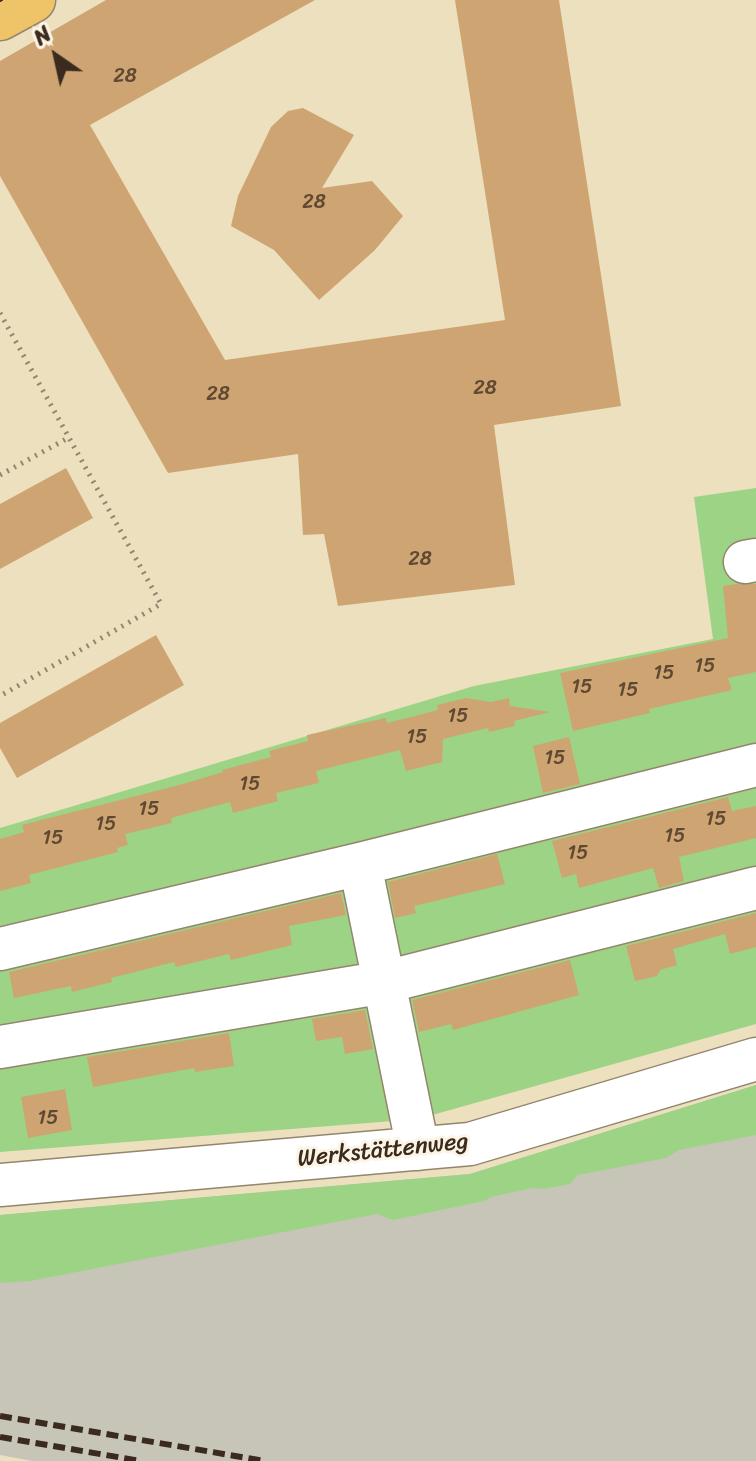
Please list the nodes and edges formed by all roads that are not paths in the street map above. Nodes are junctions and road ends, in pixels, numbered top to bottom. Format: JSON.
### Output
{"nodes":[{"id":1,"x":33,"y":0,"type":"edge"},
{"id":2,"x":0,"y":18,"type":"edge"},
{"id":3,"x":756,"y":765,"type":"edge"},
{"id":4,"x":360,"y":864,"type":"junction"},
{"id":5,"x":756,"y":888,"type":"edge"},
{"id":6,"x":0,"y":949,"type":"edge"},
{"id":7,"x":385,"y":982,"type":"junction"},
{"id":8,"x":0,"y":1047,"type":"edge"},
{"id":9,"x":756,"y":1059,"type":"edge"},
{"id":10,"x":418,"y":1149,"type":"junction"},
{"id":11,"x":0,"y":1185,"type":"edge"}],
"edges":[{"from":1,"to":2,"type":"main road"},
{"from":3,"to":4,"type":"street"},
{"from":4,"to":6,"type":"street"},
{"from":4,"to":7,"type":"street"},
{"from":5,"to":7,"type":"street"},
{"from":7,"to":8,"type":"street"},
{"from":7,"to":10,"type":"street"},
{"from":9,"to":10,"type":"street","name":"Werkstättenweg"},
{"from":10,"to":11,"type":"street","name":"Werkstättenweg"}]}
